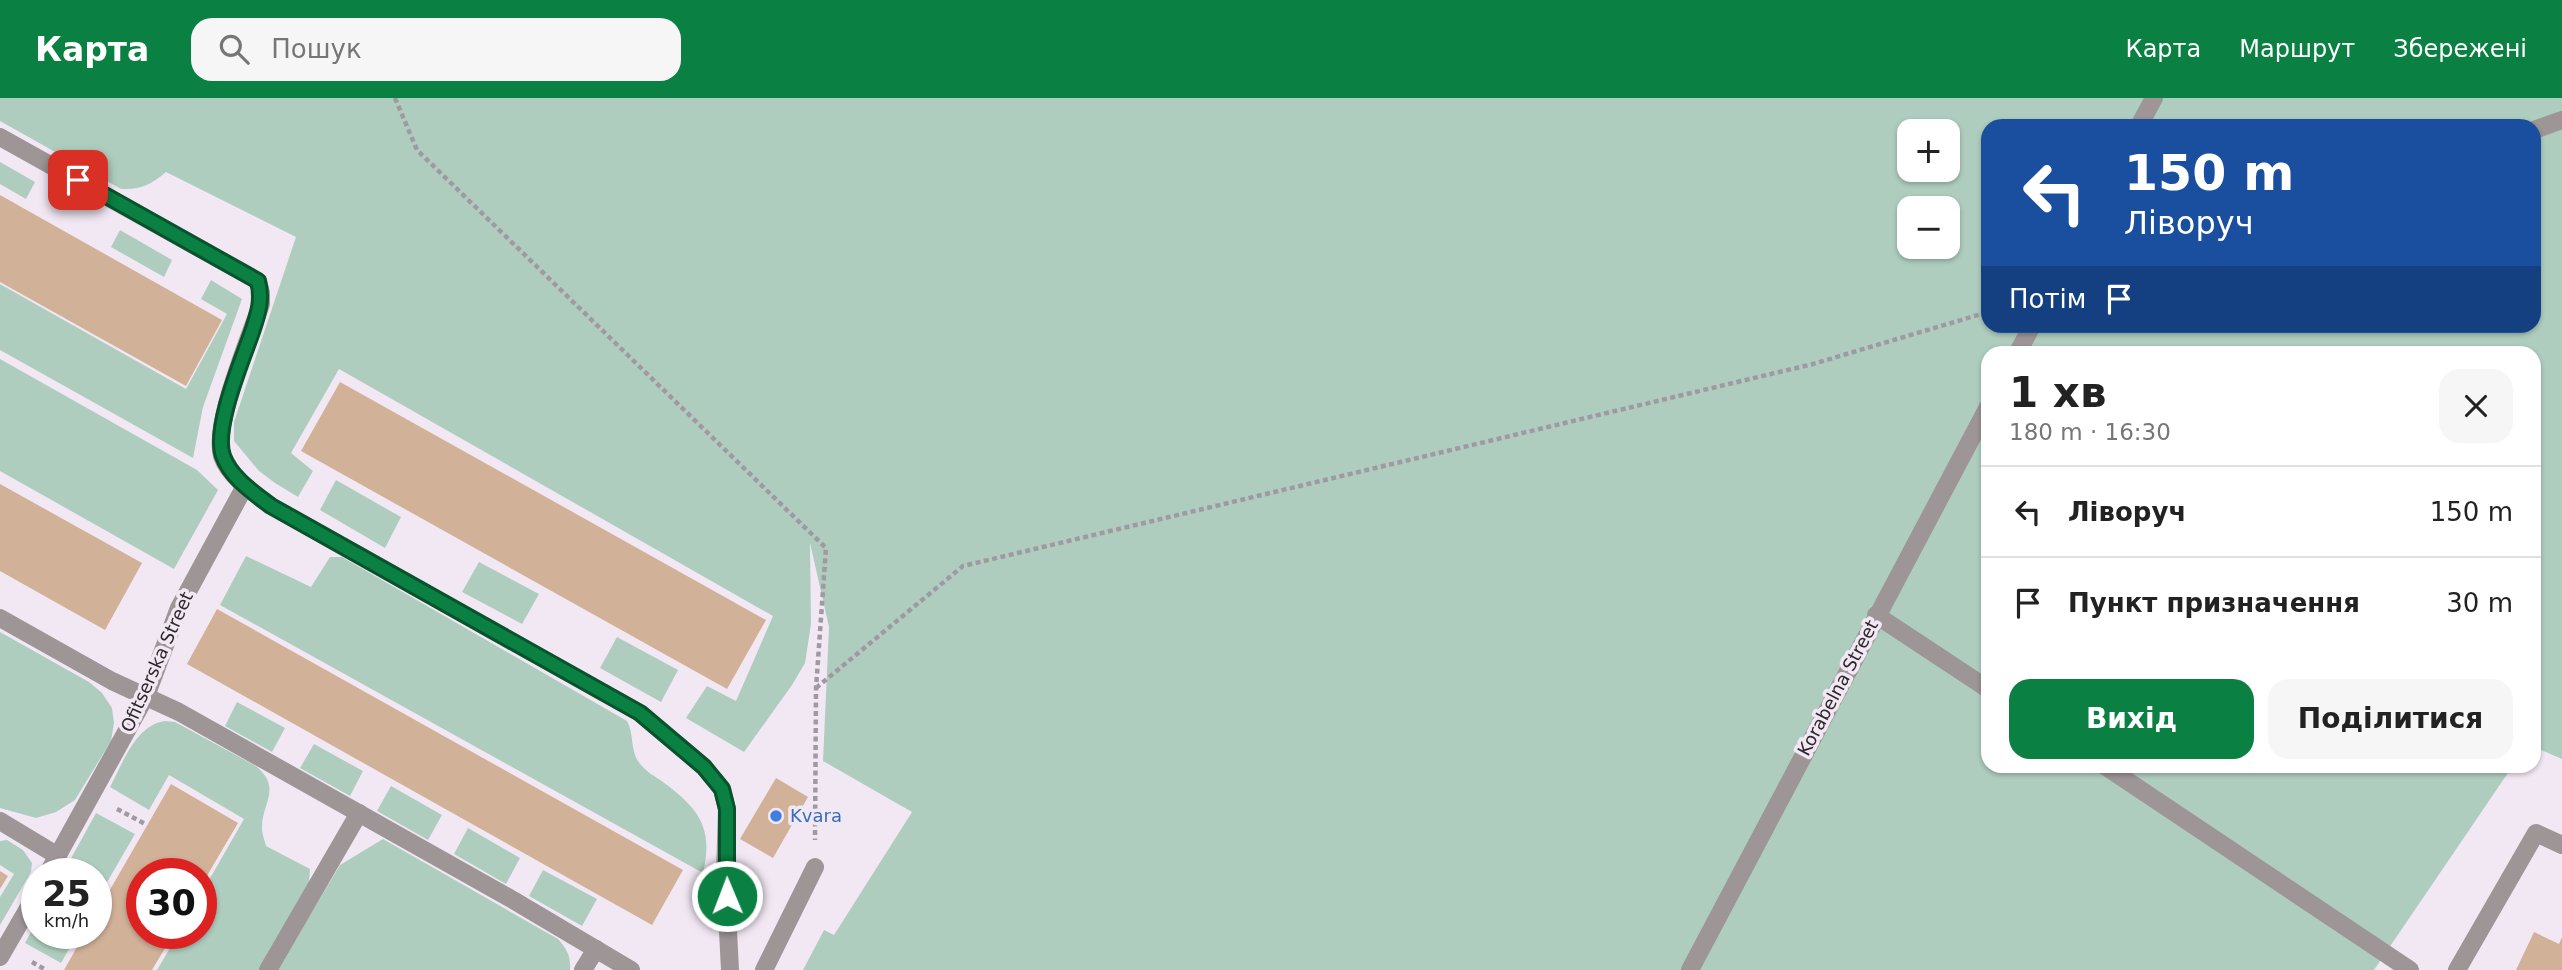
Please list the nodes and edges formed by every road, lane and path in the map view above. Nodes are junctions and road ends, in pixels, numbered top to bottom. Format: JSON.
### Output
{"nodes":[{"id":1,"x":395,"y":98,"type":"edge"},
{"id":2,"x":2154,"y":98,"type":"edge"},
{"id":3,"x":2143,"y":119,"type":"edge"},
{"id":4,"x":2562,"y":120,"type":"edge"},
{"id":5,"x":2541,"y":128,"type":"edge"},
{"id":6,"x":0,"y":137,"type":"edge"},
{"id":7,"x":1981,"y":314,"type":"edge"},
{"id":8,"x":1981,"y":420,"type":"edge"},
{"id":9,"x":246,"y":486,"type":"junction"},
{"id":10,"x":1876,"y":615,"type":"junction"},
{"id":11,"x":0,"y":618,"type":"edge"},
{"id":12,"x":1981,"y":684,"type":"edge"},
{"id":13,"x":816,"y":688,"type":"junction"},
{"id":14,"x":146,"y":696,"type":"junction"},
{"id":15,"x":2115,"y":773,"type":"edge"},
{"id":16,"x":93,"y":795,"type":"junction"},
{"id":17,"x":359,"y":813,"type":"junction"},
{"id":18,"x":0,"y":821,"type":"edge"},
{"id":19,"x":147,"y":825,"type":"dead end"},
{"id":20,"x":2562,"y":845,"type":"edge"},
{"id":21,"x":58,"y":856,"type":"joint"},
{"id":22,"x":815,"y":867,"type":"joint"},
{"id":23,"x":21,"y":920,"type":"edge"},
{"id":24,"x":596,"y":949,"type":"junction"},
{"id":25,"x":0,"y":957,"type":"edge"},
{"id":26,"x":268,"y":970,"type":"edge"},
{"id":27,"x":583,"y":970,"type":"edge"},
{"id":28,"x":631,"y":970,"type":"edge"},
{"id":29,"x":730,"y":970,"type":"edge"},
{"id":30,"x":764,"y":970,"type":"edge"},
{"id":31,"x":1690,"y":970,"type":"edge"},
{"id":32,"x":2410,"y":970,"type":"edge"},
{"id":33,"x":2456,"y":970,"type":"edge"}],
"edges":[{"from":1,"to":13,"type":"path"},
{"from":2,"to":3,"type":"street"},
{"from":4,"to":5,"type":"street"},
{"from":6,"to":9,"type":"street"},
{"from":7,"to":13,"type":"path"},
{"from":8,"to":10,"type":"street","name":"Korabelna Street"},
{"from":9,"to":14,"type":"street","name":"Ofitserska Street"},
{"from":9,"to":29,"type":"street"},
{"from":10,"to":12,"type":"street"},
{"from":10,"to":31,"type":"street","name":"Korabelna Street"},
{"from":11,"to":14,"type":"street"},
{"from":13,"to":22,"type":"path"},
{"from":14,"to":16,"type":"street","name":"Ofitserska Street"},
{"from":14,"to":17,"type":"street"},
{"from":15,"to":32,"type":"street"},
{"from":16,"to":19,"type":"path"},
{"from":16,"to":21,"type":"street","name":"Ofitserska Street"},
{"from":17,"to":24,"type":"street"},
{"from":17,"to":26,"type":"street"},
{"from":18,"to":21,"type":"street"},
{"from":20,"to":33,"type":"street"},
{"from":22,"to":30,"type":"street"},
{"from":23,"to":25,"type":"street"},
{"from":24,"to":27,"type":"street"},
{"from":24,"to":28,"type":"street"}]}
